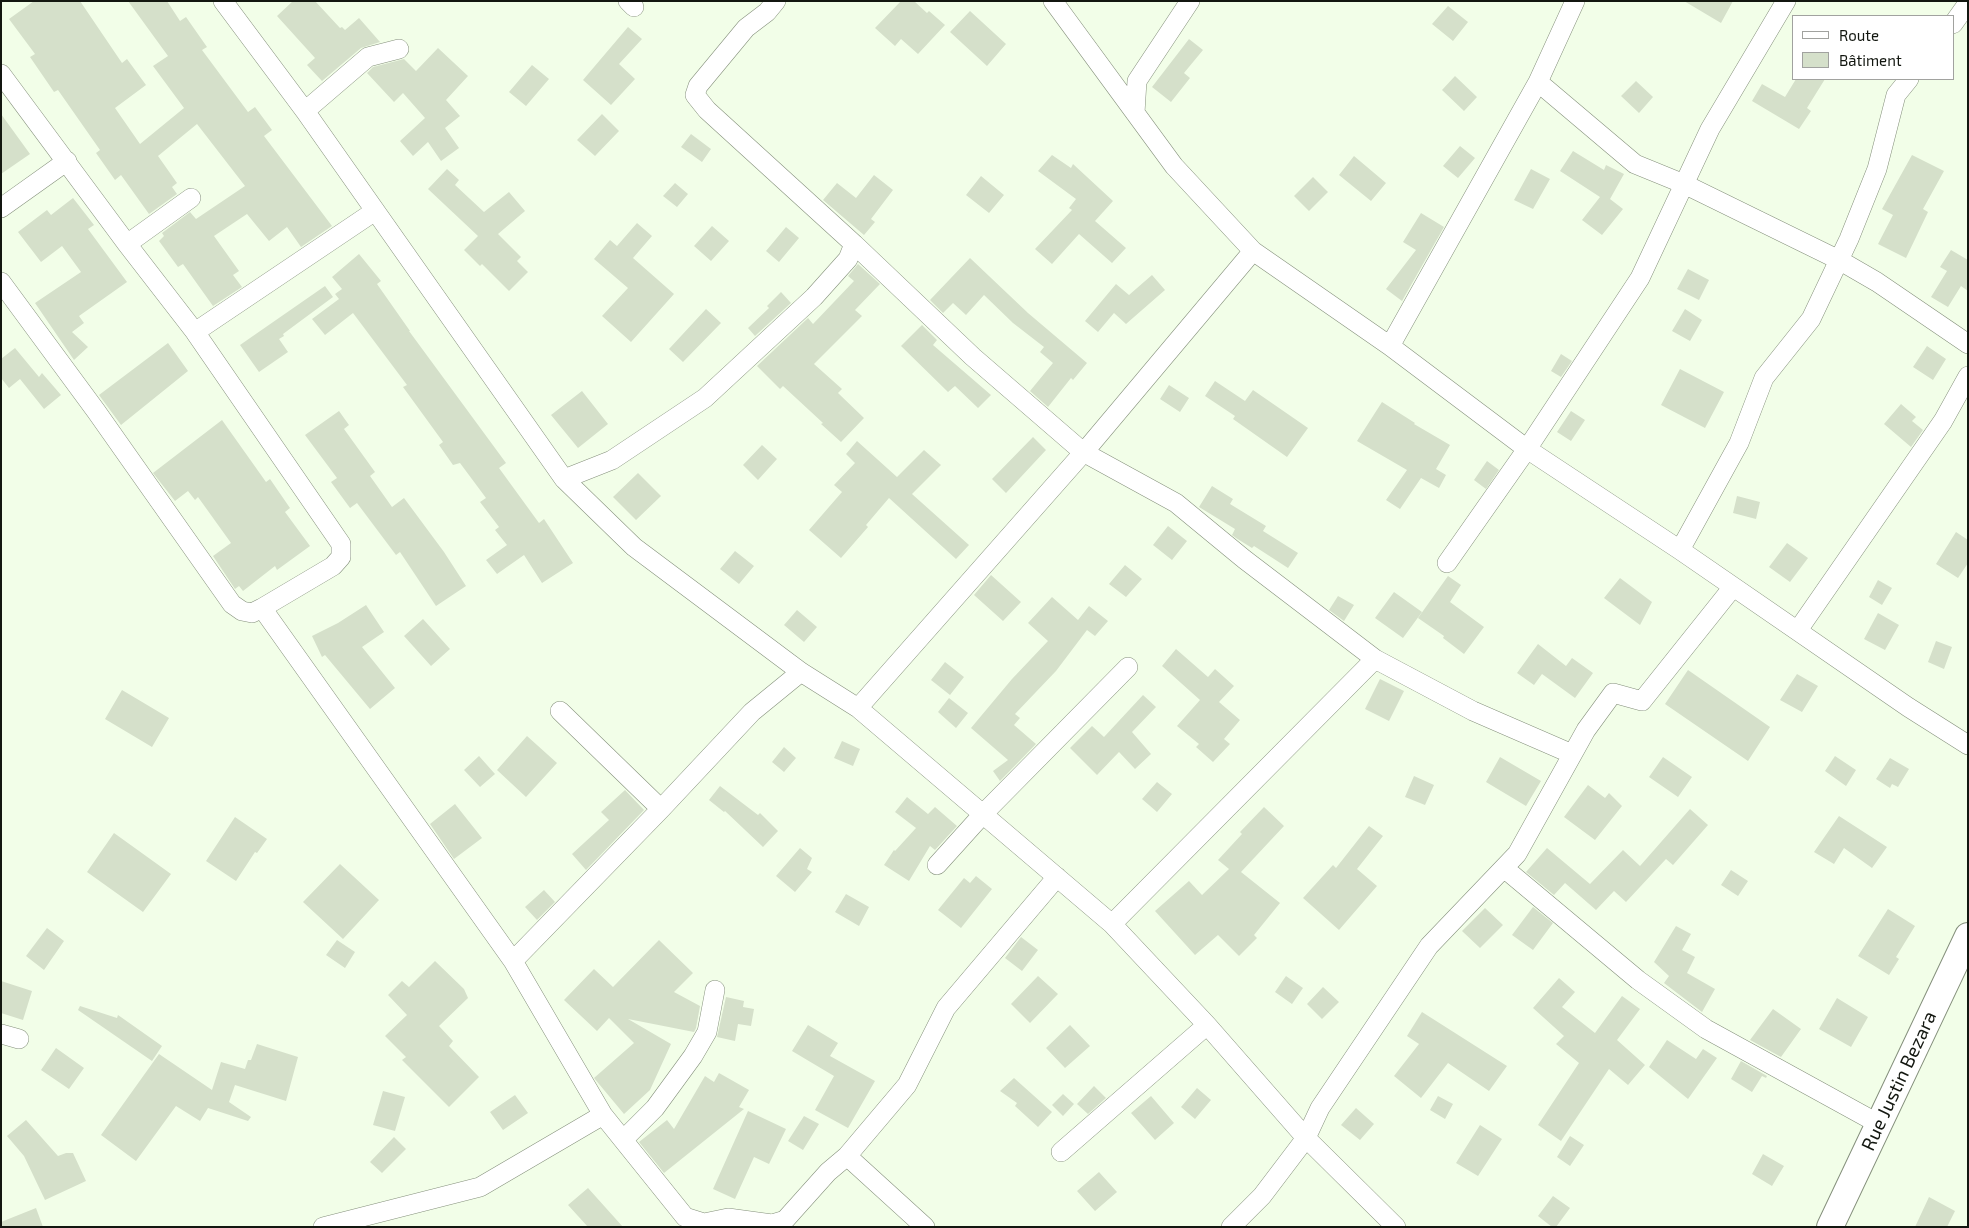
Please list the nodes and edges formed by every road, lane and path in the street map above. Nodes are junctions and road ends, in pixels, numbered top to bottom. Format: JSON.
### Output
{"nodes":[{"id":1,"x":223,"y":1,"type":"edge"},
{"id":2,"x":776,"y":1,"type":"edge"},
{"id":3,"x":1053,"y":1,"type":"edge"},
{"id":4,"x":1190,"y":1,"type":"edge"},
{"id":5,"x":1575,"y":1,"type":"edge"},
{"id":6,"x":1786,"y":1,"type":"edge"},
{"id":7,"x":1968,"y":3,"type":"edge"},
{"id":8,"x":1954,"y":23,"type":"edge"},
{"id":9,"x":399,"y":49,"type":"dead end"},
{"id":10,"x":1,"y":74,"type":"edge"},
{"id":11,"x":1908,"y":80,"type":"edge"},
{"id":12,"x":1538,"y":82,"type":"junction"},
{"id":13,"x":306,"y":111,"type":"junction"},
{"id":14,"x":1136,"y":113,"type":"junction"},
{"id":15,"x":66,"y":161,"type":"junction"},
{"id":16,"x":1684,"y":184,"type":"junction"},
{"id":17,"x":191,"y":198,"type":"dead end"},
{"id":18,"x":1,"y":208,"type":"edge"},
{"id":19,"x":375,"y":211,"type":"junction"},
{"id":20,"x":127,"y":244,"type":"junction"},
{"id":21,"x":854,"y":244,"type":"junction"},
{"id":22,"x":1253,"y":251,"type":"junction"},
{"id":23,"x":1839,"y":260,"type":"junction"},
{"id":24,"x":1,"y":282,"type":"edge"},
{"id":25,"x":195,"y":332,"type":"junction"},
{"id":26,"x":1968,"y":344,"type":"edge"},
{"id":27,"x":1390,"y":346,"type":"junction"},
{"id":28,"x":1968,"y":376,"type":"edge"},
{"id":29,"x":1527,"y":449,"type":"junction"},
{"id":30,"x":1083,"y":452,"type":"junction"},
{"id":31,"x":564,"y":479,"type":"junction"},
{"id":32,"x":1680,"y":550,"type":"junction"},
{"id":33,"x":1446,"y":563,"type":"dead end"},
{"id":34,"x":1733,"y":587,"type":"junction"},
{"id":35,"x":262,"y":608,"type":"junction"},
{"id":36,"x":1798,"y":630,"type":"junction"},
{"id":37,"x":1375,"y":659,"type":"junction"},
{"id":38,"x":1128,"y":667,"type":"dead end"},
{"id":39,"x":801,"y":672,"type":"junction"},
{"id":40,"x":858,"y":708,"type":"junction"},
{"id":41,"x":560,"y":711,"type":"dead end"},
{"id":42,"x":1967,"y":744,"type":"edge"},
{"id":43,"x":1572,"y":754,"type":"junction"},
{"id":44,"x":661,"y":808,"type":"junction"},
{"id":45,"x":983,"y":814,"type":"junction"},
{"id":46,"x":937,"y":865,"type":"dead end"},
{"id":47,"x":1504,"y":868,"type":"junction"},
{"id":48,"x":1057,"y":877,"type":"junction"},
{"id":49,"x":1112,"y":924,"type":"junction"},
{"id":50,"x":1968,"y":936,"type":"edge"},
{"id":51,"x":512,"y":961,"type":"junction"},
{"id":52,"x":715,"y":990,"type":"dead end"},
{"id":53,"x":1207,"y":1025,"type":"junction"},
{"id":54,"x":603,"y":1115,"type":"junction"},
{"id":55,"x":1879,"y":1124,"type":"junction"},
{"id":56,"x":1306,"y":1138,"type":"junction"},
{"id":57,"x":623,"y":1140,"type":"junction"},
{"id":58,"x":1061,"y":1152,"type":"dead end"},
{"id":59,"x":847,"y":1156,"type":"junction"},
{"id":60,"x":324,"y":1227,"type":"edge"},
{"id":61,"x":926,"y":1227,"type":"edge"},
{"id":62,"x":1231,"y":1227,"type":"edge"},
{"id":63,"x":1396,"y":1227,"type":"edge"},
{"id":64,"x":1830,"y":1227,"type":"edge"}],
"edges":[{"from":1,"to":13,"type":"street"},
{"from":2,"to":21,"type":"street"},
{"from":3,"to":14,"type":"street"},
{"from":4,"to":14,"type":"street"},
{"from":5,"to":12,"type":"street"},
{"from":6,"to":16,"type":"street"},
{"from":7,"to":8,"type":"street"},
{"from":9,"to":13,"type":"street"},
{"from":10,"to":15,"type":"street"},
{"from":11,"to":23,"type":"street"},
{"from":12,"to":16,"type":"street"},
{"from":12,"to":27,"type":"street"},
{"from":13,"to":19,"type":"street"},
{"from":14,"to":22,"type":"street"},
{"from":15,"to":18,"type":"street"},
{"from":15,"to":20,"type":"street"},
{"from":16,"to":23,"type":"street"},
{"from":16,"to":29,"type":"street"},
{"from":17,"to":20,"type":"street"},
{"from":19,"to":25,"type":"street"},
{"from":19,"to":31,"type":"street"},
{"from":20,"to":25,"type":"street"},
{"from":21,"to":30,"type":"street"},
{"from":21,"to":31,"type":"street"},
{"from":22,"to":27,"type":"street"},
{"from":22,"to":30,"type":"street"},
{"from":23,"to":26,"type":"street"},
{"from":23,"to":32,"type":"street"},
{"from":24,"to":35,"type":"street"},
{"from":25,"to":35,"type":"street"},
{"from":27,"to":29,"type":"street"},
{"from":28,"to":36,"type":"street"},
{"from":29,"to":32,"type":"street"},
{"from":29,"to":33,"type":"street"},
{"from":30,"to":37,"type":"street"},
{"from":30,"to":40,"type":"street"},
{"from":31,"to":39,"type":"street"},
{"from":32,"to":34,"type":"street"},
{"from":34,"to":36,"type":"street"},
{"from":34,"to":43,"type":"street"},
{"from":35,"to":51,"type":"street"},
{"from":36,"to":42,"type":"street"},
{"from":37,"to":43,"type":"street"},
{"from":37,"to":49,"type":"street"},
{"from":38,"to":45,"type":"street"},
{"from":39,"to":40,"type":"street"},
{"from":39,"to":44,"type":"street"},
{"from":40,"to":45,"type":"street"},
{"from":41,"to":44,"type":"street"},
{"from":43,"to":47,"type":"street"},
{"from":44,"to":51,"type":"street"},
{"from":45,"to":46,"type":"street"},
{"from":45,"to":48,"type":"street"},
{"from":47,"to":55,"type":"street"},
{"from":47,"to":56,"type":"street"},
{"from":48,"to":49,"type":"street"},
{"from":48,"to":59,"type":"street"},
{"from":49,"to":53,"type":"street"},
{"from":50,"to":55,"type":"street","name":"Rue Justin Bezara"},
{"from":51,"to":54,"type":"street"},
{"from":52,"to":57,"type":"street"},
{"from":53,"to":56,"type":"street"},
{"from":53,"to":58,"type":"street"},
{"from":54,"to":57,"type":"street"},
{"from":54,"to":60,"type":"street"},
{"from":55,"to":64,"type":"street","name":"Rue Justin Bezara"},
{"from":56,"to":62,"type":"street"},
{"from":56,"to":63,"type":"street"},
{"from":57,"to":59,"type":"street"},
{"from":59,"to":61,"type":"street"}]}
